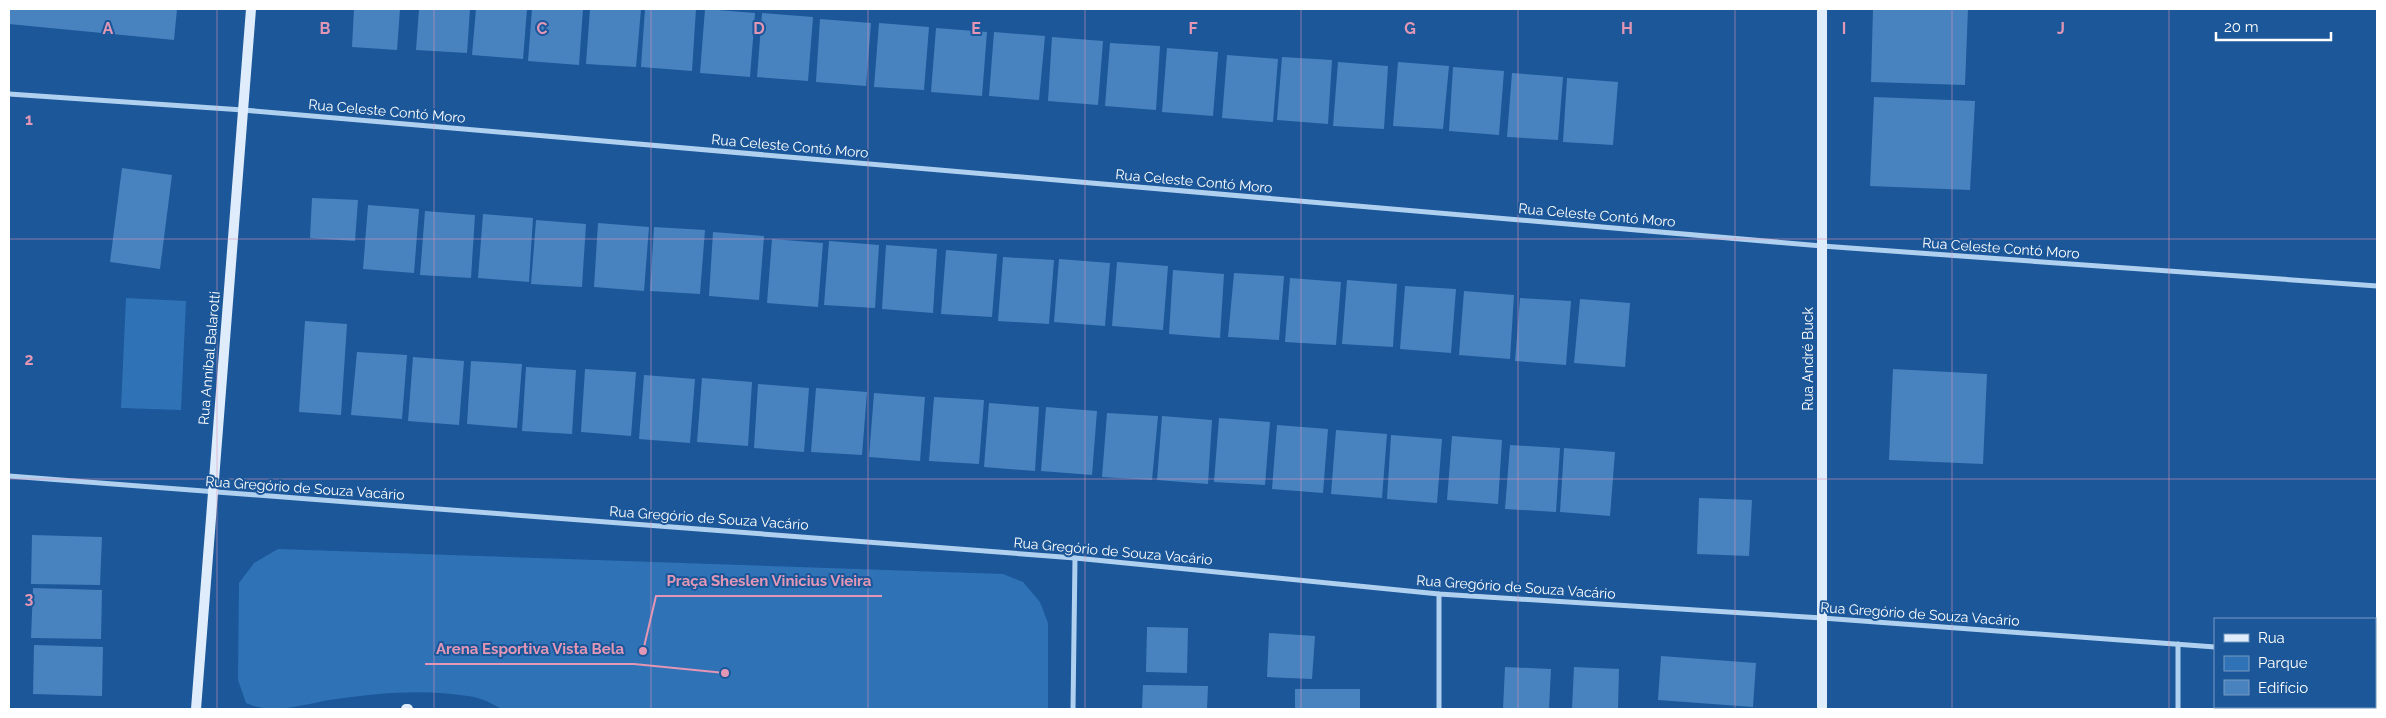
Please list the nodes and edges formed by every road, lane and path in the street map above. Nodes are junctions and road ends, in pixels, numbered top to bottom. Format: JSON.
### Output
{"nodes":[{"id":1,"x":250,"y":9,"type":"edge"},
{"id":2,"x":1822,"y":9,"type":"edge"},
{"id":3,"x":9,"y":94,"type":"edge"},
{"id":4,"x":243,"y":110,"type":"junction"},
{"id":5,"x":1822,"y":246,"type":"junction"},
{"id":6,"x":2377,"y":286,"type":"edge"},
{"id":7,"x":9,"y":476,"type":"edge"},
{"id":8,"x":213,"y":492,"type":"junction"},
{"id":9,"x":1075,"y":558,"type":"junction"},
{"id":10,"x":1439,"y":594,"type":"junction"},
{"id":11,"x":1822,"y":618,"type":"junction"},
{"id":12,"x":2178,"y":644,"type":"junction"},
{"id":13,"x":2214,"y":647,"type":"edge"},
{"id":14,"x":196,"y":709,"type":"edge"},
{"id":15,"x":1073,"y":709,"type":"edge"},
{"id":16,"x":1439,"y":709,"type":"edge"},
{"id":17,"x":1822,"y":709,"type":"edge"},
{"id":18,"x":2178,"y":709,"type":"edge"}],
"edges":[{"from":1,"to":4,"type":"street","name":"Rua Anníbal Balarotti"},
{"from":2,"to":5,"type":"street","name":"Rua André Buck"},
{"from":3,"to":4,"type":"street","name":"Rua Celeste Contó Moro"},
{"from":4,"to":5,"type":"street","name":"Rua Celeste Contó Moro"},
{"from":4,"to":8,"type":"street","name":"Rua Anníbal Balarotti"},
{"from":5,"to":6,"type":"street","name":"Rua Celeste Contó Moro"},
{"from":5,"to":11,"type":"street","name":"Rua André Buck"},
{"from":7,"to":8,"type":"street","name":"Rua Gregório de Souza Vacário"},
{"from":8,"to":9,"type":"street","name":"Rua Gregório de Souza Vacário"},
{"from":8,"to":14,"type":"street","name":"Rua Anníbal Balarotti"},
{"from":9,"to":10,"type":"street","name":"Rua Gregório de Souza Vacário"},
{"from":9,"to":15,"type":"street"},
{"from":10,"to":11,"type":"street","name":"Rua Gregório de Souza Vacário"},
{"from":10,"to":16,"type":"street"},
{"from":11,"to":12,"type":"street","name":"Rua Gregório de Souza Vacário"},
{"from":11,"to":17,"type":"street","name":"Rua André Buck"},
{"from":12,"to":13,"type":"street","name":"Rua Gregório de Souza Vacário"},
{"from":12,"to":18,"type":"street"}]}
